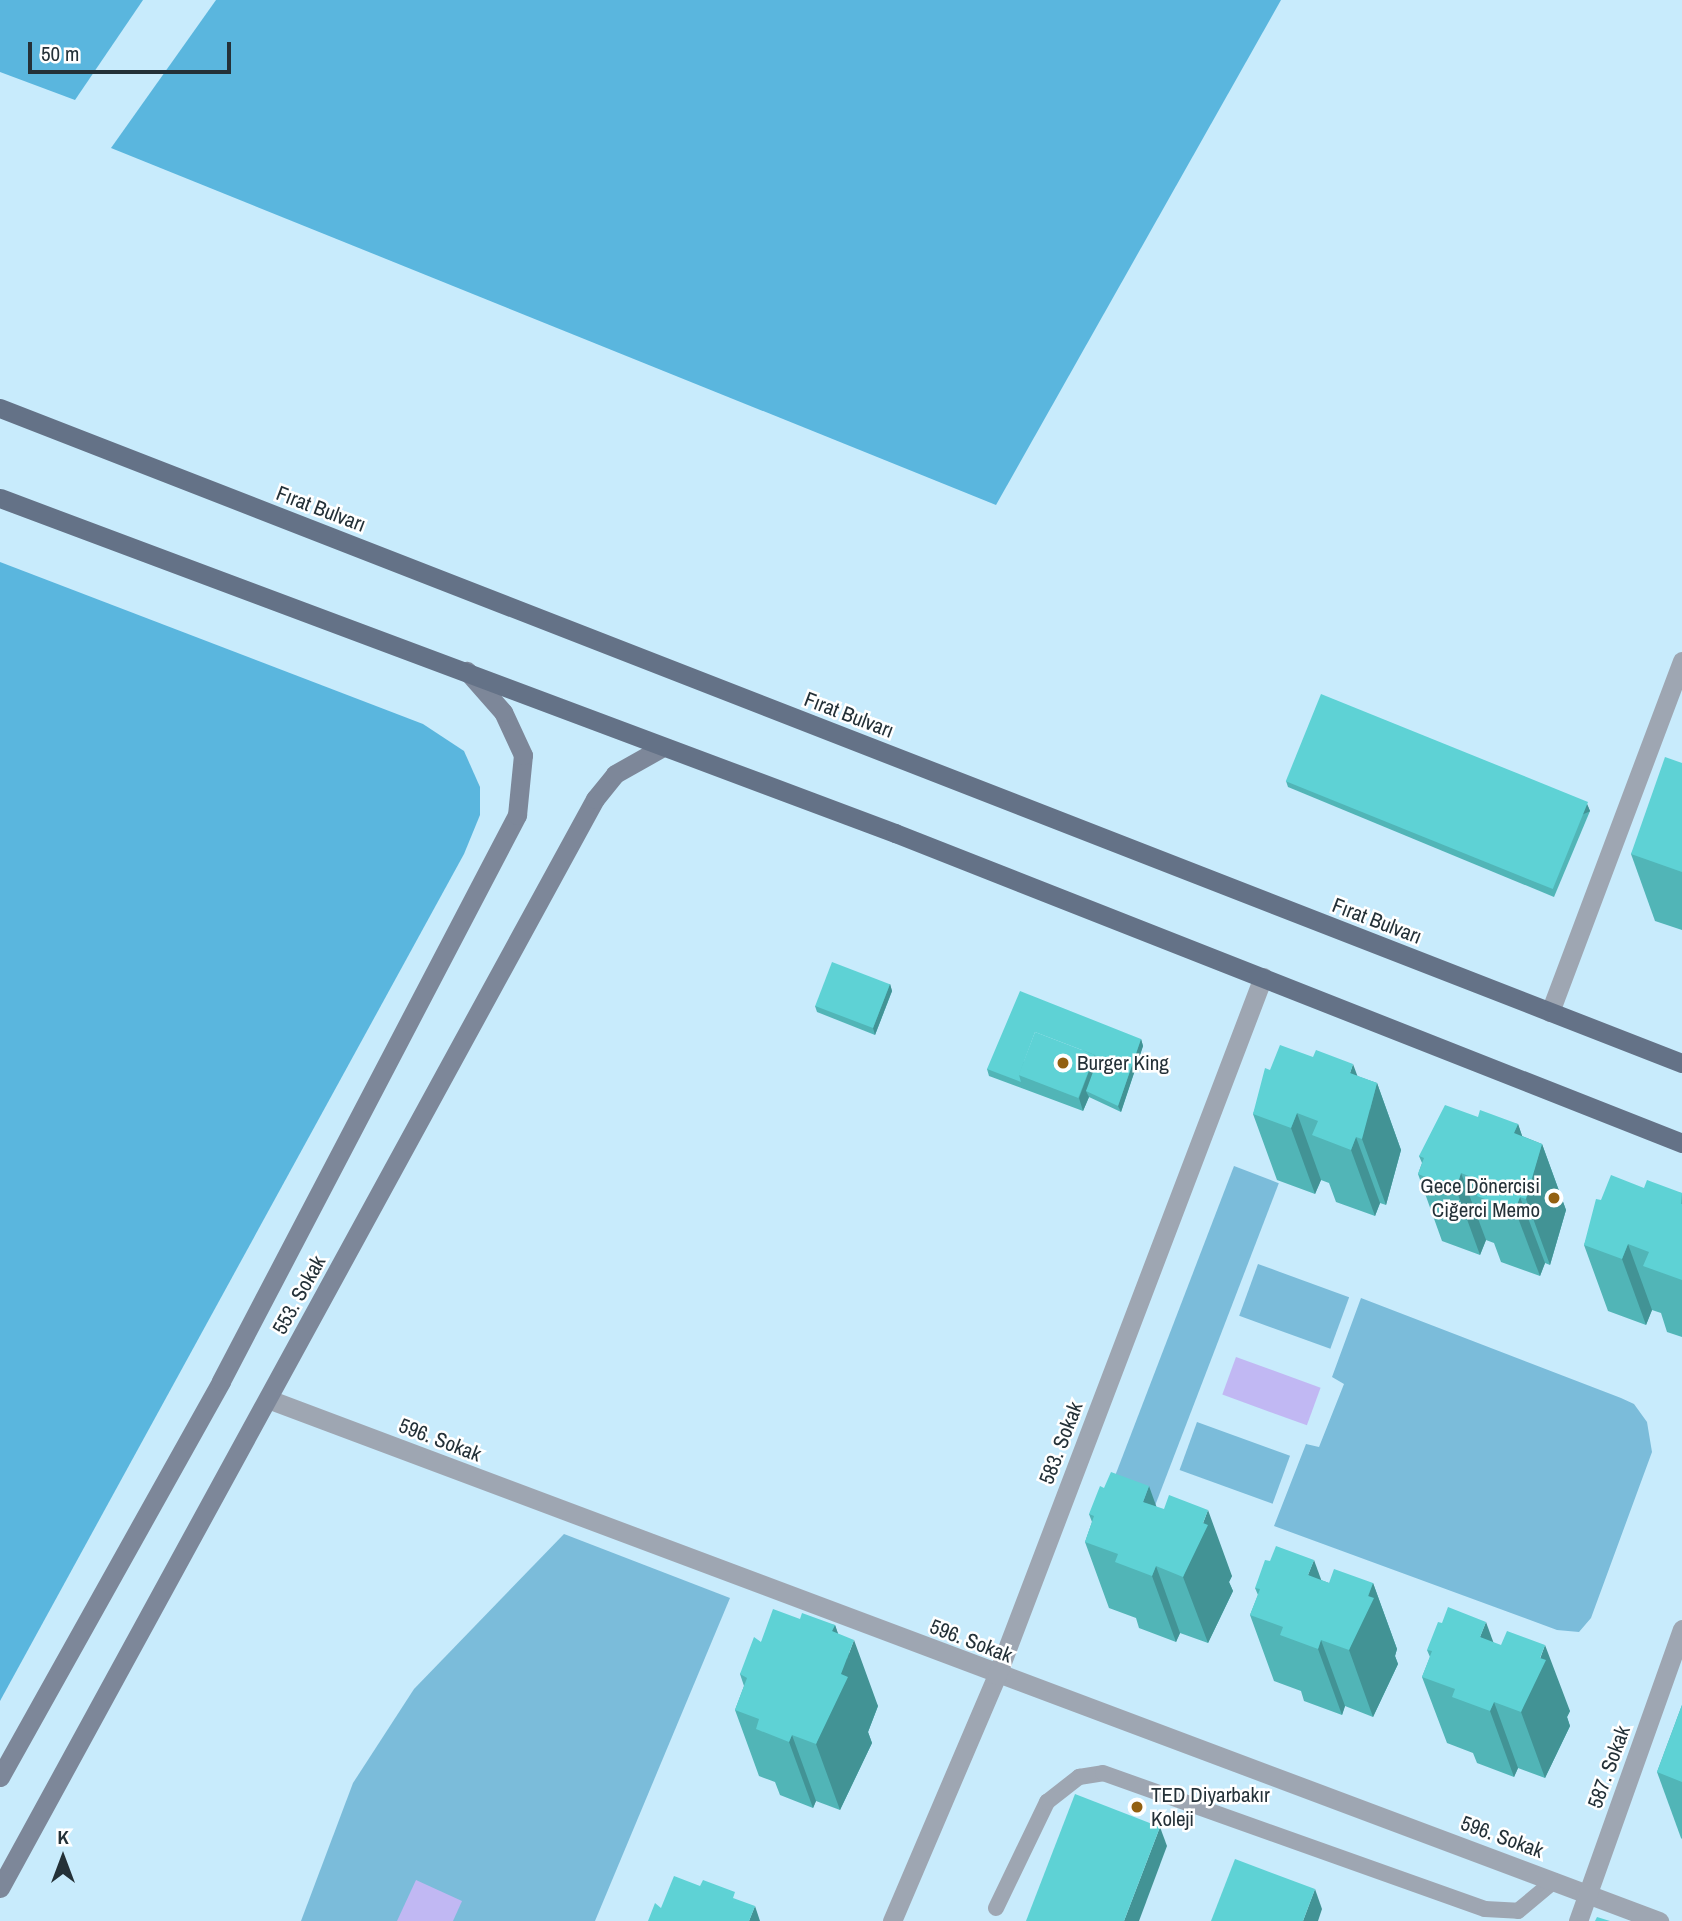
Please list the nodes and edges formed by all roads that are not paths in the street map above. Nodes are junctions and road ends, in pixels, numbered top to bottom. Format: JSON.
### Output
{"nodes":[{"id":1,"x":0,"y":408,"type":"edge"},
{"id":2,"x":0,"y":498,"type":"edge"},
{"id":3,"x":1682,"y":661,"type":"edge"},
{"id":4,"x":466,"y":670,"type":"junction"},
{"id":5,"x":663,"y":747,"type":"junction"},
{"id":6,"x":1263,"y":977,"type":"junction"},
{"id":7,"x":1550,"y":1012,"type":"junction"},
{"id":8,"x":1682,"y":1063,"type":"edge"},
{"id":9,"x":1682,"y":1143,"type":"edge"},
{"id":10,"x":268,"y":1399,"type":"junction"},
{"id":11,"x":1682,"y":1629,"type":"edge"},
{"id":12,"x":997,"y":1675,"type":"junction"},
{"id":13,"x":0,"y":1777,"type":"edge"},
{"id":14,"x":1554,"y":1881,"type":"junction"},
{"id":15,"x":0,"y":1888,"type":"edge"},
{"id":16,"x":1588,"y":1894,"type":"junction"},
{"id":17,"x":996,"y":1908,"type":"dead end"},
{"id":18,"x":892,"y":1921,"type":"edge"},
{"id":19,"x":1578,"y":1921,"type":"edge"},
{"id":20,"x":1659,"y":1921,"type":"edge"}],
"edges":[{"from":1,"to":7,"type":"main road","name":"Fırat Bulvarı"},
{"from":2,"to":4,"type":"main road"},
{"from":3,"to":7,"type":"street"},
{"from":4,"to":5,"type":"main road"},
{"from":4,"to":13,"type":"main road"},
{"from":5,"to":6,"type":"main road"},
{"from":5,"to":10,"type":"main road","name":"553. Sokak"},
{"from":6,"to":9,"type":"main road"},
{"from":6,"to":12,"type":"street","name":"583. Sokak"},
{"from":7,"to":8,"type":"main road","name":"Fırat Bulvarı"},
{"from":10,"to":12,"type":"street","name":"596. Sokak"},
{"from":10,"to":15,"type":"main road","name":"553. Sokak"},
{"from":11,"to":16,"type":"street","name":"587. Sokak"},
{"from":12,"to":14,"type":"street","name":"596. Sokak"},
{"from":12,"to":18,"type":"street","name":"583. Sokak"},
{"from":14,"to":16,"type":"street","name":"596. Sokak"},
{"from":14,"to":17,"type":"lane"},
{"from":16,"to":19,"type":"street","name":"587. Sokak"},
{"from":16,"to":20,"type":"street","name":"596. Sokak"}]}
